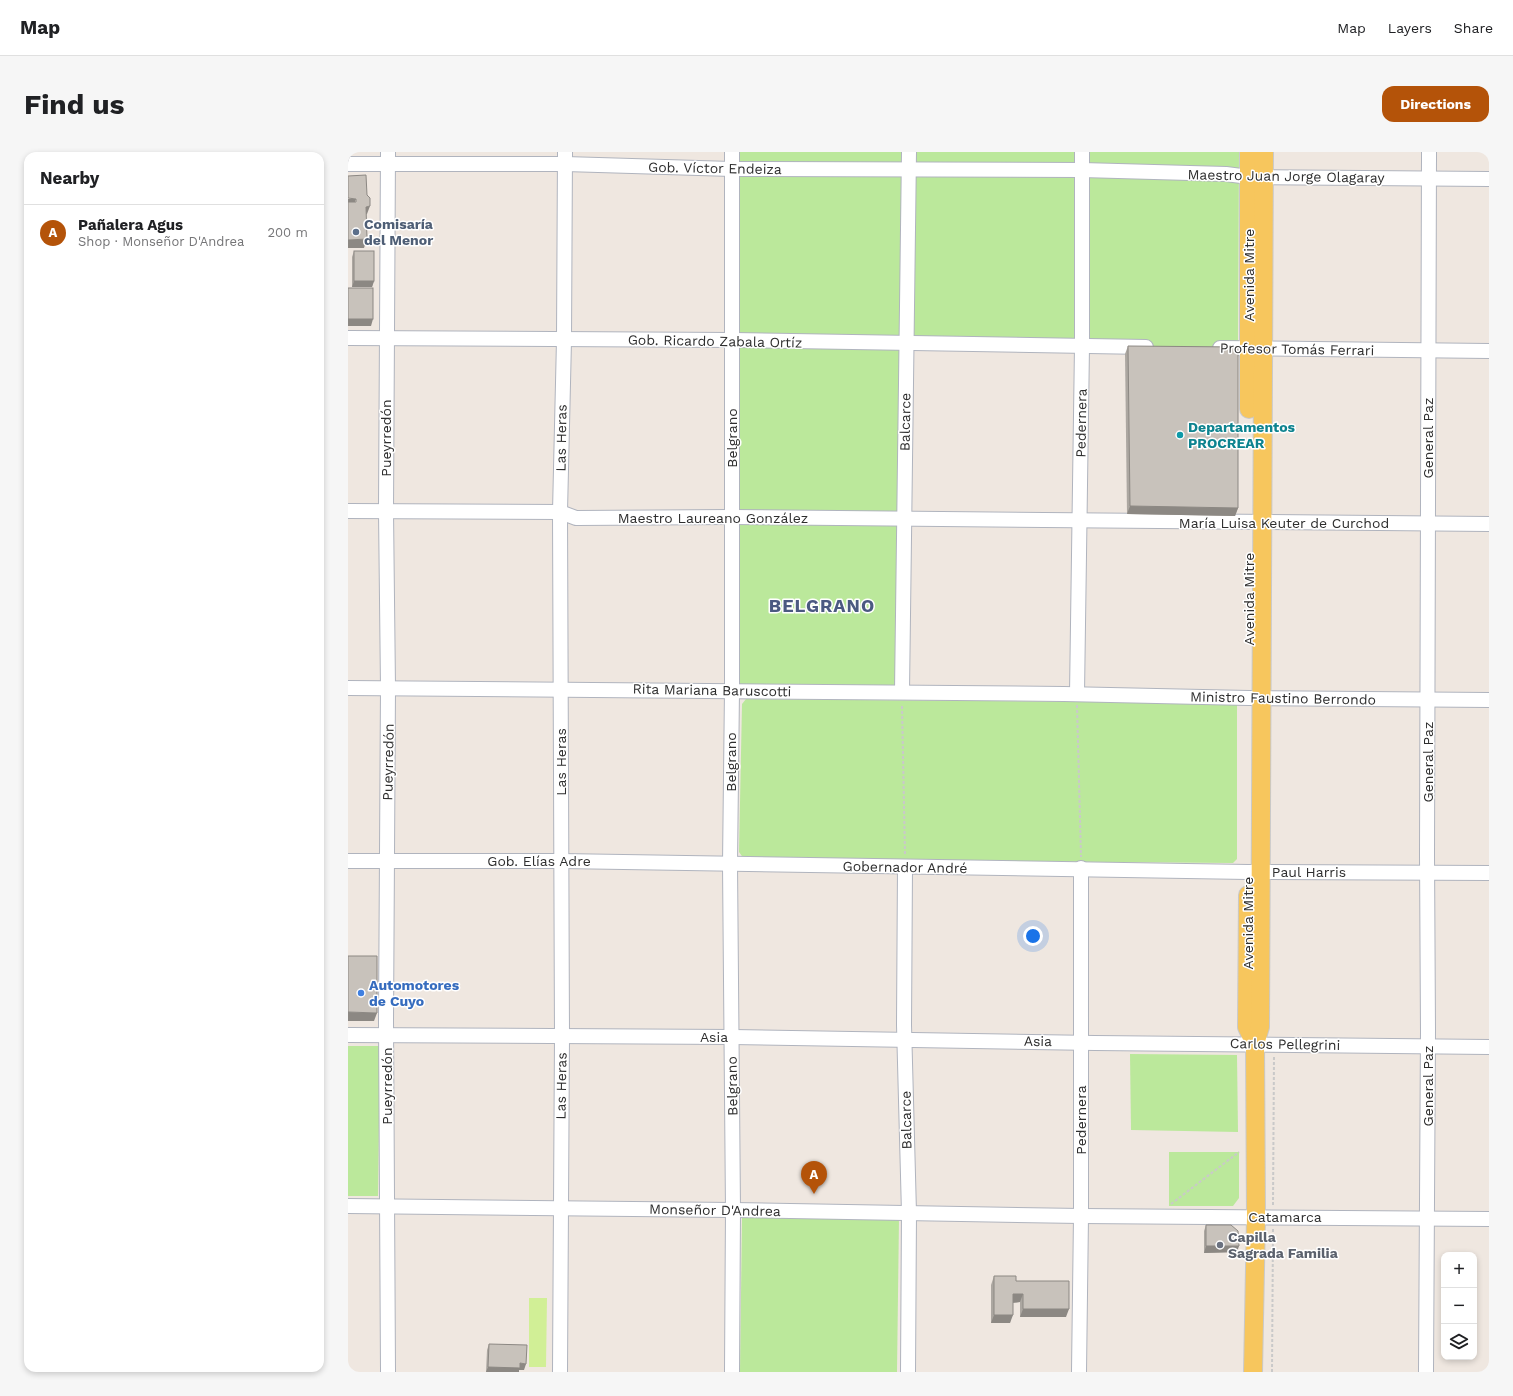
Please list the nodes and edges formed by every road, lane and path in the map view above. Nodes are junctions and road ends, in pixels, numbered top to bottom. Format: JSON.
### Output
{"nodes":[{"id":1,"x":732,"y":152,"type":"edge"},
{"id":2,"x":909,"y":152,"type":"edge"},
{"id":3,"x":1082,"y":152,"type":"edge"},
{"id":4,"x":1249,"y":152,"type":"edge"},
{"id":5,"x":1264,"y":152,"type":"edge"},
{"id":6,"x":1429,"y":152,"type":"edge"},
{"id":7,"x":388,"y":158,"type":"edge"},
{"id":8,"x":565,"y":158,"type":"edge"},
{"id":9,"x":348,"y":164,"type":"edge"},
{"id":10,"x":732,"y":169,"type":"junction"},
{"id":11,"x":909,"y":170,"type":"junction"},
{"id":12,"x":1082,"y":170,"type":"junction"},
{"id":13,"x":1256,"y":177,"type":"junction"},
{"id":14,"x":1429,"y":178,"type":"junction"},
{"id":15,"x":1489,"y":179,"type":"edge"},
{"id":16,"x":348,"y":338,"type":"edge"},
{"id":17,"x":386,"y":339,"type":"junction"},
{"id":18,"x":564,"y":340,"type":"junction"},
{"id":19,"x":733,"y":340,"type":"junction"},
{"id":20,"x":906,"y":343,"type":"junction"},
{"id":21,"x":1082,"y":346,"type":"junction"},
{"id":22,"x":1161,"y":347,"type":"edge"},
{"id":23,"x":1208,"y":348,"type":"edge"},
{"id":24,"x":1255,"y":349,"type":"junction"},
{"id":25,"x":1428,"y":350,"type":"junction"},
{"id":26,"x":1489,"y":351,"type":"edge"},
{"id":27,"x":348,"y":511,"type":"edge"},
{"id":28,"x":386,"y":511,"type":"junction"},
{"id":29,"x":560,"y":512,"type":"junction"},
{"id":30,"x":731,"y":517,"type":"junction"},
{"id":31,"x":903,"y":518,"type":"junction"},
{"id":32,"x":1080,"y":521,"type":"junction"},
{"id":33,"x":1255,"y":522,"type":"junction"},
{"id":34,"x":1429,"y":524,"type":"junction"},
{"id":35,"x":1489,"y":524,"type":"edge"},
{"id":36,"x":348,"y":688,"type":"edge"},
{"id":37,"x":388,"y":688,"type":"junction"},
{"id":38,"x":561,"y":689,"type":"junction"},
{"id":39,"x":732,"y":690,"type":"junction"},
{"id":40,"x":902,"y":692,"type":"junction"},
{"id":41,"x":1077,"y":694,"type":"junction"},
{"id":42,"x":1255,"y":698,"type":"junction"},
{"id":43,"x":1428,"y":700,"type":"junction"},
{"id":44,"x":1489,"y":700,"type":"edge"},
{"id":45,"x":348,"y":861,"type":"edge"},
{"id":46,"x":387,"y":861,"type":"junction"},
{"id":47,"x":561,"y":861,"type":"junction"},
{"id":48,"x":730,"y":864,"type":"junction"},
{"id":49,"x":905,"y":867,"type":"junction"},
{"id":50,"x":1081,"y":868,"type":"junction"},
{"id":51,"x":1254,"y":872,"type":"junction"},
{"id":52,"x":1427,"y":872,"type":"junction"},
{"id":53,"x":1489,"y":873,"type":"edge"},
{"id":54,"x":348,"y":1035,"type":"edge"},
{"id":55,"x":386,"y":1035,"type":"junction"},
{"id":56,"x":562,"y":1037,"type":"junction"},
{"id":57,"x":732,"y":1037,"type":"junction"},
{"id":58,"x":904,"y":1039,"type":"junction"},
{"id":59,"x":1081,"y":1043,"type":"junction"},
{"id":60,"x":1255,"y":1044,"type":"junction"},
{"id":61,"x":1428,"y":1045,"type":"junction"},
{"id":62,"x":1489,"y":1046,"type":"edge"},
{"id":63,"x":1239,"y":1152,"type":"dead end"},
{"id":64,"x":348,"y":1206,"type":"edge"},
{"id":65,"x":1169,"y":1206,"type":"dead end"},
{"id":66,"x":387,"y":1207,"type":"junction"},
{"id":67,"x":560,"y":1208,"type":"junction"},
{"id":68,"x":733,"y":1210,"type":"junction"},
{"id":69,"x":909,"y":1213,"type":"junction"},
{"id":70,"x":1081,"y":1216,"type":"junction"},
{"id":71,"x":1256,"y":1217,"type":"junction"},
{"id":72,"x":1428,"y":1218,"type":"junction"},
{"id":73,"x":1489,"y":1219,"type":"edge"},
{"id":74,"x":388,"y":1372,"type":"edge"},
{"id":75,"x":560,"y":1372,"type":"edge"},
{"id":76,"x":732,"y":1372,"type":"edge"},
{"id":77,"x":908,"y":1372,"type":"edge"},
{"id":78,"x":1079,"y":1372,"type":"edge"},
{"id":79,"x":1253,"y":1372,"type":"edge"},
{"id":80,"x":1426,"y":1372,"type":"edge"}],
"edges":[{"from":1,"to":10,"type":"street","name":"Belgrano"},
{"from":2,"to":11,"type":"street","name":"Balcarce"},
{"from":3,"to":12,"type":"street","name":"Pedernera"},
{"from":4,"to":13,"type":"main road","name":"Avenida Mitre"},
{"from":5,"to":13,"type":"main road","name":"Avenida Mitre"},
{"from":6,"to":14,"type":"street","name":"General Paz"},
{"from":7,"to":8,"type":"street","name":"Gob. Víctor Endeiza"},
{"from":7,"to":9,"type":"street","name":"Gob. Víctor Endeiza"},
{"from":7,"to":17,"type":"street","name":"Pueyrredón"},
{"from":8,"to":10,"type":"street","name":"Gob. Víctor Endeiza"},
{"from":8,"to":18,"type":"street","name":"Las Heras"},
{"from":10,"to":11,"type":"street","name":"Gob. Víctor Endeiza"},
{"from":10,"to":19,"type":"street","name":"Belgrano"},
{"from":11,"to":12,"type":"street","name":"Gob. Víctor Endeiza"},
{"from":11,"to":20,"type":"street","name":"Balcarce"},
{"from":12,"to":13,"type":"street","name":"Maestro Juan Jorge Olagaray"},
{"from":12,"to":21,"type":"street","name":"Pedernera"},
{"from":13,"to":14,"type":"street","name":"Maestro Juan Jorge Olagaray"},
{"from":13,"to":24,"type":"main road","name":"Avenida Mitre"},
{"from":14,"to":15,"type":"street","name":"Maestro Juan Jorge Olagaray"},
{"from":14,"to":25,"type":"street","name":"General Paz"},
{"from":16,"to":17,"type":"street","name":"Gob. Ricardo Zabala Ortíz"},
{"from":17,"to":18,"type":"street","name":"Gob. Ricardo Zabala Ortíz"},
{"from":17,"to":28,"type":"street","name":"Pueyrredón"},
{"from":18,"to":19,"type":"street","name":"Gob. Ricardo Zabala Ortíz"},
{"from":18,"to":29,"type":"street","name":"Las Heras"},
{"from":19,"to":20,"type":"street","name":"Gob. Ricardo Zabala Ortíz"},
{"from":19,"to":30,"type":"street","name":"Belgrano"},
{"from":20,"to":21,"type":"street","name":"Gob. Ricardo Zabala Ortíz"},
{"from":20,"to":31,"type":"street","name":"Balcarce"},
{"from":21,"to":22,"type":"street"},
{"from":21,"to":32,"type":"street","name":"Pedernera"},
{"from":23,"to":24,"type":"street","name":"Profesor Tomás Ferrari"},
{"from":24,"to":25,"type":"street","name":"Profesor Tomás Ferrari"},
{"from":24,"to":33,"type":"main road","name":"Avenida Mitre"},
{"from":25,"to":26,"type":"street","name":"Profesor Tomás Ferrari"},
{"from":25,"to":34,"type":"street","name":"General Paz"},
{"from":27,"to":28,"type":"street","name":"Maestro Laureano González"},
{"from":28,"to":29,"type":"street","name":"Maestro Laureano González"},
{"from":28,"to":37,"type":"street","name":"Pueyrredón"},
{"from":29,"to":30,"type":"street","name":"Maestro Laureano González"},
{"from":29,"to":38,"type":"street","name":"Las Heras"},
{"from":30,"to":31,"type":"street","name":"Maestro Laureano González"},
{"from":30,"to":39,"type":"street","name":"Belgrano"},
{"from":31,"to":32,"type":"street","name":"Maestro Laureano González"},
{"from":31,"to":40,"type":"street","name":"Balcarce"},
{"from":32,"to":33,"type":"street","name":"María Luisa Keuter de Curchod"},
{"from":32,"to":41,"type":"street","name":"Pedernera"},
{"from":33,"to":34,"type":"street","name":"María Luisa Keuter de Curchod"},
{"from":33,"to":42,"type":"main road","name":"Avenida Mitre"},
{"from":34,"to":35,"type":"street","name":"María Luisa Keuter de Curchod"},
{"from":34,"to":43,"type":"street","name":"General Paz"},
{"from":36,"to":37,"type":"street","name":"Rita Mariana Baruscotti"},
{"from":37,"to":38,"type":"street","name":"Rita Mariana Baruscotti"},
{"from":37,"to":46,"type":"street","name":"Pueyrredón"},
{"from":38,"to":39,"type":"street","name":"Rita Mariana Baruscotti"},
{"from":38,"to":47,"type":"street","name":"Las Heras"},
{"from":39,"to":40,"type":"street","name":"Rita Mariana Baruscotti"},
{"from":39,"to":48,"type":"street","name":"Belgrano"},
{"from":40,"to":41,"type":"street","name":"Rita Mariana Baruscotti"},
{"from":40,"to":49,"type":"path"},
{"from":41,"to":42,"type":"street","name":"Ministro Faustino Berrondo"},
{"from":41,"to":50,"type":"path"},
{"from":42,"to":43,"type":"street","name":"Ministro Faustino Berrondo"},
{"from":42,"to":51,"type":"main road","name":"Avenida Mitre"},
{"from":43,"to":44,"type":"street","name":"Ministro Faustino Berrondo"},
{"from":43,"to":52,"type":"street","name":"General Paz"},
{"from":45,"to":46,"type":"street","name":"Gob. Elías Adre"},
{"from":46,"to":47,"type":"street","name":"Gob. Elías Adre"},
{"from":46,"to":55,"type":"street","name":"Pueyrredón"},
{"from":47,"to":48,"type":"street","name":"Gob. Elías Adre"},
{"from":47,"to":56,"type":"street","name":"Las Heras"},
{"from":48,"to":49,"type":"street","name":"Gobernador André"},
{"from":48,"to":57,"type":"street","name":"Belgrano"},
{"from":49,"to":50,"type":"street","name":"Gobernador André"},
{"from":49,"to":58,"type":"street","name":"Balcarce"},
{"from":50,"to":51,"type":"street","name":"Paul Harris"},
{"from":50,"to":59,"type":"street","name":"Pedernera"},
{"from":51,"to":52,"type":"street","name":"Paul Harris"},
{"from":51,"to":60,"type":"main road","name":"Avenida Mitre"},
{"from":52,"to":53,"type":"street","name":"Paul Harris"},
{"from":52,"to":61,"type":"street","name":"General Paz"},
{"from":54,"to":55,"type":"street","name":"Asia"},
{"from":55,"to":56,"type":"street","name":"Asia"},
{"from":55,"to":66,"type":"street","name":"Pueyrredón"},
{"from":56,"to":57,"type":"street","name":"Asia"},
{"from":56,"to":67,"type":"street","name":"Las Heras"},
{"from":57,"to":58,"type":"street","name":"Asia"},
{"from":57,"to":68,"type":"street","name":"Belgrano"},
{"from":58,"to":59,"type":"street","name":"Asia"},
{"from":58,"to":69,"type":"street","name":"Balcarce"},
{"from":59,"to":60,"type":"street","name":"Carlos Pellegrini"},
{"from":59,"to":70,"type":"street","name":"Pedernera"},
{"from":60,"to":61,"type":"street","name":"Carlos Pellegrini"},
{"from":60,"to":71,"type":"main road","name":"Avenida Mitre"},
{"from":61,"to":62,"type":"street","name":"Carlos Pellegrini"},
{"from":61,"to":72,"type":"street","name":"General Paz"},
{"from":63,"to":65,"type":"path"},
{"from":64,"to":66,"type":"street","name":"Monseñor D'Andrea"},
{"from":66,"to":67,"type":"street","name":"Monseñor D'Andrea"},
{"from":66,"to":74,"type":"street","name":"Pueyrredón"},
{"from":67,"to":68,"type":"street","name":"Monseñor D'Andrea"},
{"from":67,"to":75,"type":"street","name":"Las Heras"},
{"from":68,"to":69,"type":"street","name":"Monseñor D'Andrea"},
{"from":68,"to":76,"type":"street","name":"Belgrano"},
{"from":69,"to":70,"type":"street","name":"Monseñor D'Andrea"},
{"from":69,"to":77,"type":"street","name":"Balcarce"},
{"from":70,"to":71,"type":"street","name":"Catamarca"},
{"from":70,"to":78,"type":"street","name":"Pedernera"},
{"from":71,"to":72,"type":"street","name":"Catamarca"},
{"from":71,"to":79,"type":"main road","name":"Avenida Mitre"},
{"from":72,"to":73,"type":"street","name":"Catamarca"},
{"from":72,"to":80,"type":"street","name":"General Paz"}]}
